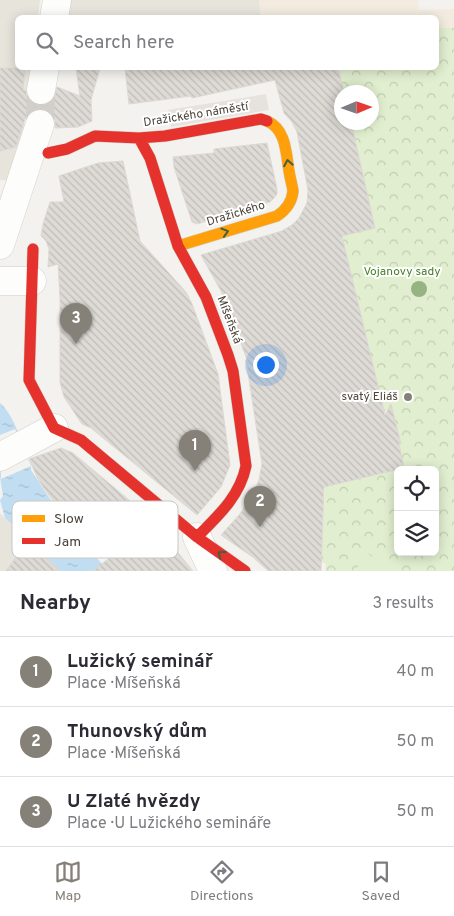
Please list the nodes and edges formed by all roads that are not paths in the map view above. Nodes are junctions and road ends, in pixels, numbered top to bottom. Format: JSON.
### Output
{"nodes":[{"id":1,"x":57,"y":0,"type":"edge"},
{"id":2,"x":54,"y":15,"type":"edge"},
{"id":3,"x":261,"y":119,"type":"joint"},
{"id":4,"x":40,"y":124,"type":"tunnel mouth"},
{"id":5,"x":139,"y":138,"type":"junction"},
{"id":6,"x":48,"y":153,"type":"dead end"},
{"id":7,"x":0,"y":245,"type":"edge"},
{"id":8,"x":178,"y":246,"type":"junction"},
{"id":9,"x":33,"y":249,"type":"dead end"},
{"id":10,"x":0,"y":281,"type":"edge"},
{"id":11,"x":32,"y":281,"type":"junction"},
{"id":12,"x":54,"y":428,"type":"junction"},
{"id":13,"x":0,"y":457,"type":"edge"},
{"id":14,"x":155,"y":501,"type":"edge"},
{"id":15,"x":178,"y":520,"type":"edge"},
{"id":16,"x":198,"y":537,"type":"junction"},
{"id":17,"x":213,"y":571,"type":"edge"},
{"id":18,"x":245,"y":571,"type":"edge"}],
"edges":[{"from":1,"to":2,"type":"street"},
{"from":3,"to":5,"type":"street","name":"Dražického náměstí"},
{"from":8,"to":3,"type":"street","name":"Dražického","one_way":true},
{"from":4,"to":7,"type":"street"},
{"from":5,"to":6,"type":"street","name":"Dražického náměstí"},
{"from":5,"to":8,"type":"street","name":"Míšeňská"},
{"from":8,"to":16,"type":"street","name":"Míšeňská"},
{"from":9,"to":11,"type":"street"},
{"from":10,"to":11,"type":"street"},
{"from":11,"to":12,"type":"street"},
{"from":12,"to":13,"type":"street"},
{"from":12,"to":14,"type":"street"},
{"from":15,"to":16,"type":"street"},
{"from":16,"to":17,"type":"street"},
{"from":18,"to":16,"type":"street","one_way":true}]}
